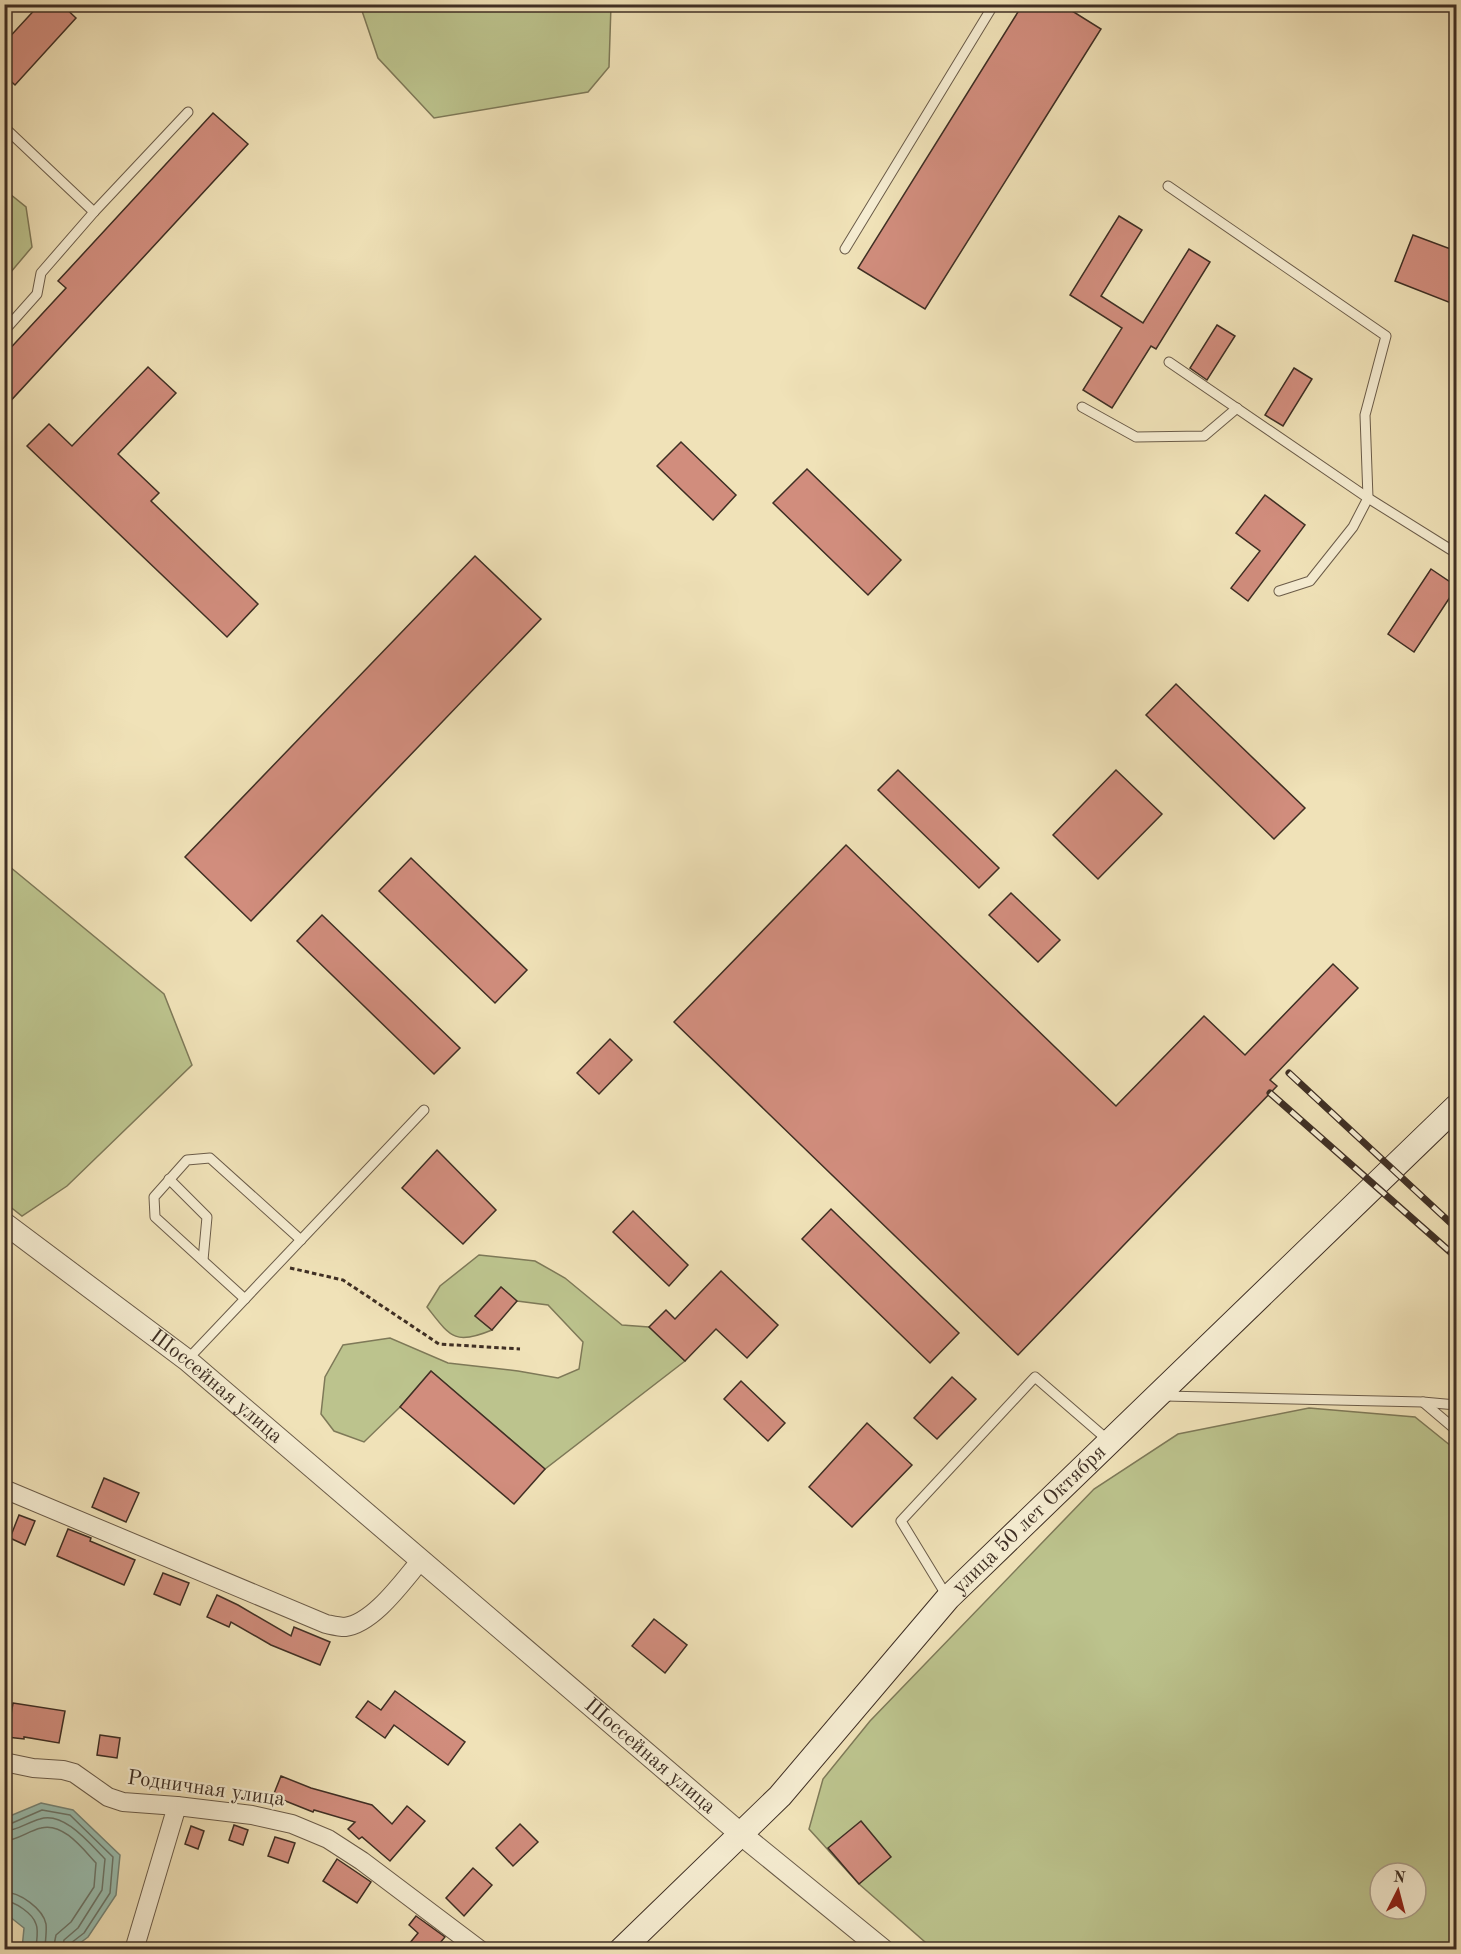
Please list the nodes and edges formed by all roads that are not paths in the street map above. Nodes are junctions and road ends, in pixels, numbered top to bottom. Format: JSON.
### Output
{"nodes":[{"id":1,"x":994,"y":4,"type":"edge"},
{"id":2,"x":188,"y":112,"type":"dead end"},
{"id":3,"x":4,"y":127,"type":"edge"},
{"id":4,"x":1168,"y":186,"type":"dead end"},
{"id":5,"x":94,"y":212,"type":"junction"},
{"id":6,"x":844,"y":249,"type":"dead end"},
{"id":7,"x":4,"y":331,"type":"edge"},
{"id":8,"x":1169,"y":362,"type":"dead end"},
{"id":9,"x":1082,"y":407,"type":"dead end"},
{"id":10,"x":1236,"y":408,"type":"junction"},
{"id":11,"x":1368,"y":498,"type":"junction"},
{"id":12,"x":1456,"y":553,"type":"edge"},
{"id":13,"x":1279,"y":591,"type":"dead end"},
{"id":14,"x":1456,"y":1107,"type":"edge"},
{"id":15,"x":424,"y":1110,"type":"dead end"},
{"id":16,"x":169,"y":1179,"type":"junction"},
{"id":17,"x":4,"y":1223,"type":"edge"},
{"id":18,"x":301,"y":1240,"type":"junction"},
{"id":19,"x":203,"y":1260,"type":"junction"},
{"id":20,"x":245,"y":1299,"type":"junction"},
{"id":21,"x":187,"y":1360,"type":"junction"},
{"id":22,"x":1159,"y":1396,"type":"junction"},
{"id":23,"x":1423,"y":1402,"type":"junction"},
{"id":24,"x":1456,"y":1405,"type":"edge"},
{"id":25,"x":1456,"y":1430,"type":"edge"},
{"id":26,"x":1111,"y":1442,"type":"junction"},
{"id":27,"x":4,"y":1489,"type":"edge"},
{"id":28,"x":421,"y":1560,"type":"junction"},
{"id":29,"x":948,"y":1598,"type":"junction"},
{"id":30,"x":4,"y":1762,"type":"edge"},
{"id":31,"x":177,"y":1806,"type":"junction"},
{"id":32,"x":742,"y":1835,"type":"junction"},
{"id":33,"x":134,"y":1950,"type":"edge"},
{"id":34,"x":480,"y":1950,"type":"edge"},
{"id":35,"x":621,"y":1950,"type":"edge"},
{"id":36,"x":884,"y":1950,"type":"edge"}],
"edges":[{"from":1,"to":6,"type":"lane"},
{"from":2,"to":5,"type":"lane"},
{"from":3,"to":5,"type":"lane"},
{"from":4,"to":11,"type":"lane"},
{"from":5,"to":7,"type":"lane"},
{"from":8,"to":10,"type":"lane"},
{"from":9,"to":10,"type":"lane"},
{"from":10,"to":11,"type":"lane"},
{"from":11,"to":12,"type":"lane"},
{"from":11,"to":13,"type":"lane"},
{"from":14,"to":22,"type":"main road","name":"улица 50 лет Октября"},
{"from":15,"to":18,"type":"lane"},
{"from":16,"to":18,"type":"lane"},
{"from":16,"to":19,"type":"lane"},
{"from":16,"to":19,"type":"lane"},
{"from":17,"to":21,"type":"street","name":"Шоссейная улица"},
{"from":18,"to":20,"type":"lane"},
{"from":19,"to":20,"type":"lane"},
{"from":20,"to":21,"type":"lane"},
{"from":21,"to":28,"type":"street","name":"Шоссейная улица"},
{"from":22,"to":23,"type":"lane"},
{"from":22,"to":26,"type":"main road","name":"улица 50 лет Октября"},
{"from":23,"to":24,"type":"lane"},
{"from":23,"to":25,"type":"lane"},
{"from":26,"to":29,"type":"main road","name":"улица 50 лет Октября"},
{"from":26,"to":29,"type":"lane"},
{"from":27,"to":28,"type":"street"},
{"from":28,"to":32,"type":"street","name":"Шоссейная улица"},
{"from":29,"to":32,"type":"main road","name":"улица 50 лет Октября"},
{"from":30,"to":31,"type":"street","name":"Родничная улица"},
{"from":31,"to":33,"type":"street"},
{"from":31,"to":34,"type":"street","name":"Родничная улица"},
{"from":32,"to":35,"type":"main road","name":"улица 50 лет Октября"},
{"from":32,"to":36,"type":"street","name":"Шоссейная улица"}]}
